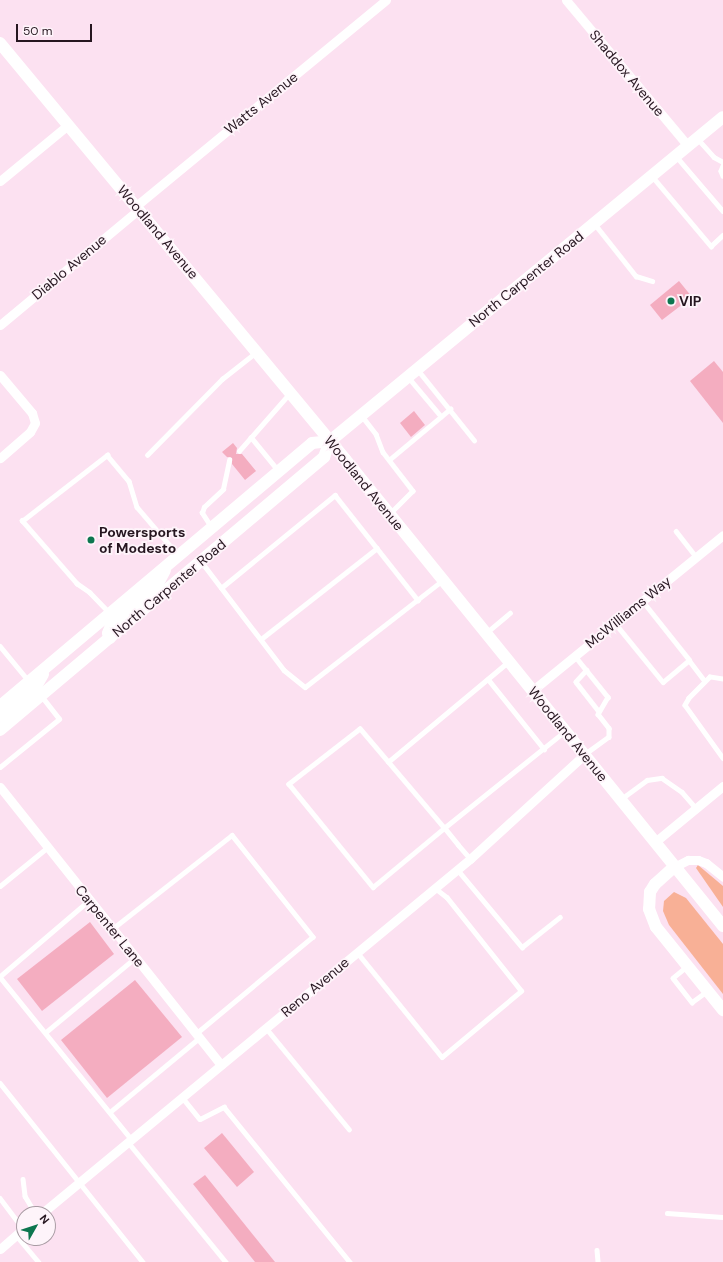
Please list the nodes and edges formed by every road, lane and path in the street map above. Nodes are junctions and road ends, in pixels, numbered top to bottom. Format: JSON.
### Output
{"nodes":[{"id":1,"x":386,"y":0,"type":"edge"},
{"id":2,"x":566,"y":0,"type":"edge"},
{"id":3,"x":0,"y":43,"type":"edge"},
{"id":4,"x":723,"y":117,"type":"edge"},
{"id":5,"x":68,"y":125,"type":"junction"},
{"id":6,"x":693,"y":142,"type":"junction"},
{"id":7,"x":676,"y":156,"type":"junction"},
{"id":8,"x":723,"y":162,"type":"edge"},
{"id":9,"x":723,"y":166,"type":"edge"},
{"id":10,"x":652,"y":176,"type":"junction"},
{"id":11,"x":723,"y":176,"type":"edge"},
{"id":12,"x":0,"y":181,"type":"edge"},
{"id":13,"x":137,"y":207,"type":"junction"},
{"id":14,"x":723,"y":211,"type":"edge"},
{"id":15,"x":594,"y":223,"type":"junction"},
{"id":16,"x":723,"y":235,"type":"edge"},
{"id":17,"x":652,"y":281,"type":"dead end"},
{"id":18,"x":0,"y":325,"type":"edge"},
{"id":19,"x":257,"y":352,"type":"junction"},
{"id":20,"x":413,"y":373,"type":"junction"},
{"id":21,"x":0,"y":375,"type":"edge"},
{"id":22,"x":290,"y":392,"type":"junction"},
{"id":23,"x":450,"y":409,"type":"junction"},
{"id":24,"x":361,"y":415,"type":"junction"},
{"id":25,"x":441,"y":416,"type":"junction"},
{"id":26,"x":251,"y":437,"type":"junction"},
{"id":27,"x":474,"y":440,"type":"dead end"},
{"id":28,"x":330,"y":441,"type":"junction"},
{"id":29,"x":239,"y":451,"type":"dead end"},
{"id":30,"x":147,"y":455,"type":"dead end"},
{"id":31,"x":0,"y":458,"type":"edge"},
{"id":32,"x":229,"y":460,"type":"dead end"},
{"id":33,"x":389,"y":460,"type":"junction"},
{"id":34,"x":279,"y":471,"type":"junction"},
{"id":35,"x":389,"y":514,"type":"junction"},
{"id":36,"x":211,"y":528,"type":"junction"},
{"id":37,"x":676,"y":531,"type":"dead end"},
{"id":38,"x":723,"y":535,"type":"edge"},
{"id":39,"x":377,"y":548,"type":"junction"},
{"id":40,"x":178,"y":556,"type":"junction"},
{"id":41,"x":696,"y":557,"type":"junction"},
{"id":42,"x":201,"y":561,"type":"junction"},
{"id":43,"x":169,"y":564,"type":"junction"},
{"id":44,"x":443,"y":580,"type":"junction"},
{"id":45,"x":221,"y":588,"type":"junction"},
{"id":46,"x":418,"y":600,"type":"junction"},
{"id":47,"x":642,"y":601,"type":"junction"},
{"id":48,"x":110,"y":614,"type":"junction"},
{"id":49,"x":510,"y":614,"type":"dead end"},
{"id":50,"x":615,"y":623,"type":"junction"},
{"id":51,"x":486,"y":633,"type":"junction"},
{"id":52,"x":110,"y":638,"type":"junction"},
{"id":53,"x":261,"y":639,"type":"junction"},
{"id":54,"x":0,"y":646,"type":"edge"},
{"id":55,"x":575,"y":656,"type":"junction"},
{"id":56,"x":689,"y":660,"type":"junction"},
{"id":57,"x":509,"y":661,"type":"junction"},
{"id":58,"x":49,"y":665,"type":"junction"},
{"id":59,"x":587,"y":670,"type":"junction"},
{"id":60,"x":488,"y":679,"type":"junction"},
{"id":61,"x":723,"y":679,"type":"edge"},
{"id":62,"x":29,"y":681,"type":"junction"},
{"id":63,"x":705,"y":681,"type":"junction"},
{"id":64,"x":533,"y":690,"type":"junction"},
{"id":65,"x":41,"y":696,"type":"junction"},
{"id":66,"x":0,"y":706,"type":"edge"},
{"id":67,"x":599,"y":711,"type":"junction"},
{"id":68,"x":0,"y":716,"type":"edge"},
{"id":69,"x":0,"y":730,"type":"edge"},
{"id":70,"x":566,"y":731,"type":"junction"},
{"id":71,"x":544,"y":749,"type":"junction"},
{"id":72,"x":584,"y":754,"type":"junction"},
{"id":73,"x":723,"y":758,"type":"edge"},
{"id":74,"x":388,"y":762,"type":"junction"},
{"id":75,"x":0,"y":767,"type":"edge"},
{"id":76,"x":723,"y":786,"type":"edge"},
{"id":77,"x":0,"y":788,"type":"edge"},
{"id":78,"x":621,"y":799,"type":"junction"},
{"id":79,"x":696,"y":809,"type":"junction"},
{"id":80,"x":444,"y":828,"type":"junction"},
{"id":81,"x":656,"y":842,"type":"junction"},
{"id":82,"x":48,"y":847,"type":"junction"},
{"id":83,"x":470,"y":859,"type":"junction"},
{"id":84,"x":674,"y":867,"type":"junction"},
{"id":85,"x":457,"y":869,"type":"junction"},
{"id":86,"x":723,"y":877,"type":"edge"},
{"id":87,"x":0,"y":886,"type":"edge"},
{"id":88,"x":434,"y":888,"type":"junction"},
{"id":89,"x":90,"y":900,"type":"junction"},
{"id":90,"x":560,"y":917,"type":"dead end"},
{"id":91,"x":723,"y":926,"type":"edge"},
{"id":92,"x":112,"y":929,"type":"junction"},
{"id":93,"x":357,"y":952,"type":"junction"},
{"id":94,"x":130,"y":962,"type":"dead end"},
{"id":95,"x":688,"y":966,"type":"junction"},
{"id":96,"x":707,"y":991,"type":"junction"},
{"id":97,"x":723,"y":1010,"type":"edge"},
{"id":98,"x":266,"y":1028,"type":"junction"},
{"id":99,"x":46,"y":1032,"type":"junction"},
{"id":100,"x":198,"y":1036,"type":"junction"},
{"id":101,"x":221,"y":1065,"type":"junction"},
{"id":102,"x":0,"y":1083,"type":"edge"},
{"id":103,"x":182,"y":1097,"type":"junction"},
{"id":104,"x":110,"y":1112,"type":"junction"},
{"id":105,"x":349,"y":1129,"type":"dead end"},
{"id":106,"x":130,"y":1141,"type":"junction"},
{"id":107,"x":23,"y":1179,"type":"dead end"},
{"id":108,"x":80,"y":1182,"type":"junction"},
{"id":109,"x":0,"y":1198,"type":"edge"},
{"id":110,"x":31,"y":1206,"type":"edge"},
{"id":111,"x":51,"y":1206,"type":"edge"},
{"id":112,"x":667,"y":1213,"type":"dead end"},
{"id":113,"x":723,"y":1217,"type":"edge"},
{"id":114,"x":16,"y":1223,"type":"edge"},
{"id":115,"x":16,"y":1235,"type":"edge"},
{"id":116,"x":30,"y":1246,"type":"edge"},
{"id":117,"x":0,"y":1249,"type":"edge"},
{"id":118,"x":597,"y":1250,"type":"dead end"},
{"id":119,"x":39,"y":1262,"type":"edge"},
{"id":120,"x":144,"y":1262,"type":"edge"},
{"id":121,"x":226,"y":1262,"type":"edge"},
{"id":122,"x":350,"y":1262,"type":"edge"},
{"id":123,"x":598,"y":1262,"type":"edge"}],
"edges":[{"from":1,"to":13,"type":"street","name":"Watts Avenue"},
{"from":2,"to":6,"type":"street","name":"Shaddox Avenue"},
{"from":3,"to":5,"type":"main road","name":"Woodland Avenue"},
{"from":4,"to":6,"type":"main road","name":"North Carpenter Road"},
{"from":5,"to":12,"type":"street"},
{"from":5,"to":13,"type":"main road","name":"Woodland Avenue"},
{"from":6,"to":7,"type":"main road","name":"North Carpenter Road"},
{"from":6,"to":8,"type":"lane"},
{"from":7,"to":10,"type":"main road","name":"North Carpenter Road"},
{"from":7,"to":14,"type":"lane"},
{"from":9,"to":11,"type":"lane"},
{"from":10,"to":15,"type":"main road","name":"North Carpenter Road"},
{"from":10,"to":16,"type":"lane"},
{"from":13,"to":18,"type":"street","name":"Diablo Avenue"},
{"from":13,"to":19,"type":"main road","name":"Woodland Avenue"},
{"from":15,"to":17,"type":"lane"},
{"from":15,"to":20,"type":"main road","name":"North Carpenter Road"},
{"from":19,"to":22,"type":"main road","name":"Woodland Avenue"},
{"from":19,"to":30,"type":"lane"},
{"from":20,"to":23,"type":"lane"},
{"from":20,"to":24,"type":"main road","name":"North Carpenter Road"},
{"from":20,"to":25,"type":"lane"},
{"from":21,"to":31,"type":"street"},
{"from":22,"to":26,"type":"lane"},
{"from":22,"to":28,"type":"main road","name":"Woodland Avenue"},
{"from":23,"to":25,"type":"lane"},
{"from":23,"to":27,"type":"lane"},
{"from":24,"to":28,"type":"main road","name":"North Carpenter Road"},
{"from":24,"to":33,"type":"lane"},
{"from":25,"to":33,"type":"lane"},
{"from":26,"to":29,"type":"lane"},
{"from":26,"to":34,"type":"lane"},
{"from":28,"to":34,"type":"main road","name":"North Carpenter Road"},
{"from":28,"to":35,"type":"main road","name":"Woodland Avenue"},
{"from":28,"to":42,"type":"main road","name":"North Carpenter Road"},
{"from":32,"to":36,"type":"lane"},
{"from":33,"to":35,"type":"lane"},
{"from":34,"to":36,"type":"main road","name":"North Carpenter Road"},
{"from":35,"to":44,"type":"main road","name":"Woodland Avenue"},
{"from":36,"to":40,"type":"main road","name":"North Carpenter Road"},
{"from":37,"to":41,"type":"lane"},
{"from":38,"to":41,"type":"street","name":"McWilliams Way"},
{"from":39,"to":45,"type":"lane"},
{"from":39,"to":46,"type":"lane"},
{"from":39,"to":53,"type":"lane"},
{"from":40,"to":43,"type":"main road","name":"North Carpenter Road"},
{"from":40,"to":48,"type":"lane"},
{"from":41,"to":47,"type":"street","name":"McWilliams Way"},
{"from":42,"to":45,"type":"lane"},
{"from":42,"to":52,"type":"main road","name":"North Carpenter Road"},
{"from":43,"to":48,"type":"main road","name":"North Carpenter Road"},
{"from":43,"to":52,"type":"main road"},
{"from":44,"to":46,"type":"lane"},
{"from":44,"to":51,"type":"main road","name":"Woodland Avenue"},
{"from":45,"to":53,"type":"lane"},
{"from":46,"to":53,"type":"lane"},
{"from":47,"to":50,"type":"street","name":"McWilliams Way"},
{"from":47,"to":56,"type":"lane"},
{"from":48,"to":58,"type":"main road","name":"North Carpenter Road"},
{"from":49,"to":51,"type":"lane"},
{"from":50,"to":55,"type":"street","name":"McWilliams Way"},
{"from":50,"to":56,"type":"lane"},
{"from":51,"to":57,"type":"main road","name":"Woodland Avenue"},
{"from":52,"to":65,"type":"main road","name":"North Carpenter Road"},
{"from":54,"to":62,"type":"lane"},
{"from":55,"to":59,"type":"lane"},
{"from":55,"to":64,"type":"street","name":"McWilliams Way"},
{"from":56,"to":63,"type":"lane"},
{"from":57,"to":60,"type":"lane"},
{"from":57,"to":64,"type":"main road","name":"Woodland Avenue"},
{"from":58,"to":62,"type":"main road","name":"North Carpenter Road"},
{"from":58,"to":68,"type":"main road"},
{"from":59,"to":67,"type":"lane"},
{"from":59,"to":67,"type":"lane"},
{"from":60,"to":71,"type":"lane"},
{"from":60,"to":74,"type":"lane"},
{"from":61,"to":63,"type":"lane"},
{"from":62,"to":66,"type":"main road","name":"North Carpenter Road"},
{"from":63,"to":73,"type":"lane"},
{"from":64,"to":70,"type":"main road","name":"Woodland Avenue"},
{"from":65,"to":69,"type":"main road","name":"North Carpenter Road"},
{"from":65,"to":75,"type":"lane"},
{"from":67,"to":72,"type":"lane"},
{"from":70,"to":71,"type":"lane"},
{"from":70,"to":72,"type":"main road","name":"Woodland Avenue"},
{"from":71,"to":80,"type":"lane"},
{"from":72,"to":78,"type":"main road","name":"Woodland Avenue"},
{"from":72,"to":83,"type":"street","name":"Reno Avenue"},
{"from":74,"to":80,"type":"lane"},
{"from":74,"to":80,"type":"lane"},
{"from":76,"to":79,"type":"street"},
{"from":77,"to":82,"type":"street","name":"Carpenter Lane"},
{"from":78,"to":79,"type":"lane"},
{"from":78,"to":81,"type":"main road","name":"Woodland Avenue"},
{"from":79,"to":81,"type":"street"},
{"from":80,"to":83,"type":"lane"},
{"from":81,"to":84,"type":"main road","name":"Woodland Avenue"},
{"from":82,"to":87,"type":"lane"},
{"from":82,"to":89,"type":"street","name":"Carpenter Lane"},
{"from":83,"to":85,"type":"street","name":"Reno Avenue"},
{"from":84,"to":86,"type":"street"},
{"from":84,"to":91,"type":"main road","name":"Woodland Avenue"},
{"from":84,"to":95,"type":"main road"},
{"from":85,"to":88,"type":"street","name":"Reno Avenue"},
{"from":85,"to":90,"type":"lane"},
{"from":88,"to":93,"type":"street","name":"Reno Avenue"},
{"from":88,"to":93,"type":"lane"},
{"from":89,"to":92,"type":"street","name":"Carpenter Lane"},
{"from":89,"to":99,"type":"lane"},
{"from":92,"to":100,"type":"street","name":"Carpenter Lane"},
{"from":92,"to":100,"type":"lane"},
{"from":93,"to":98,"type":"street","name":"Reno Avenue"},
{"from":94,"to":99,"type":"lane"},
{"from":95,"to":96,"type":"main road"},
{"from":95,"to":96,"type":"lane"},
{"from":96,"to":97,"type":"main road"},
{"from":98,"to":101,"type":"street","name":"Reno Avenue"},
{"from":98,"to":105,"type":"lane"},
{"from":99,"to":104,"type":"lane"},
{"from":100,"to":101,"type":"street","name":"Carpenter Lane"},
{"from":100,"to":104,"type":"lane"},
{"from":101,"to":103,"type":"street","name":"Reno Avenue"},
{"from":102,"to":108,"type":"lane"},
{"from":103,"to":106,"type":"street","name":"Reno Avenue"},
{"from":103,"to":122,"type":"lane"},
{"from":104,"to":106,"type":"lane"},
{"from":106,"to":108,"type":"street","name":"Reno Avenue"},
{"from":106,"to":121,"type":"lane"},
{"from":107,"to":110,"type":"lane"},
{"from":108,"to":111,"type":"street","name":"Reno Avenue"},
{"from":108,"to":120,"type":"lane"},
{"from":109,"to":114,"type":"lane"},
{"from":112,"to":113,"type":"lane"},
{"from":115,"to":117,"type":"street"},
{"from":116,"to":119,"type":"lane"},
{"from":118,"to":123,"type":"lane"}]}
